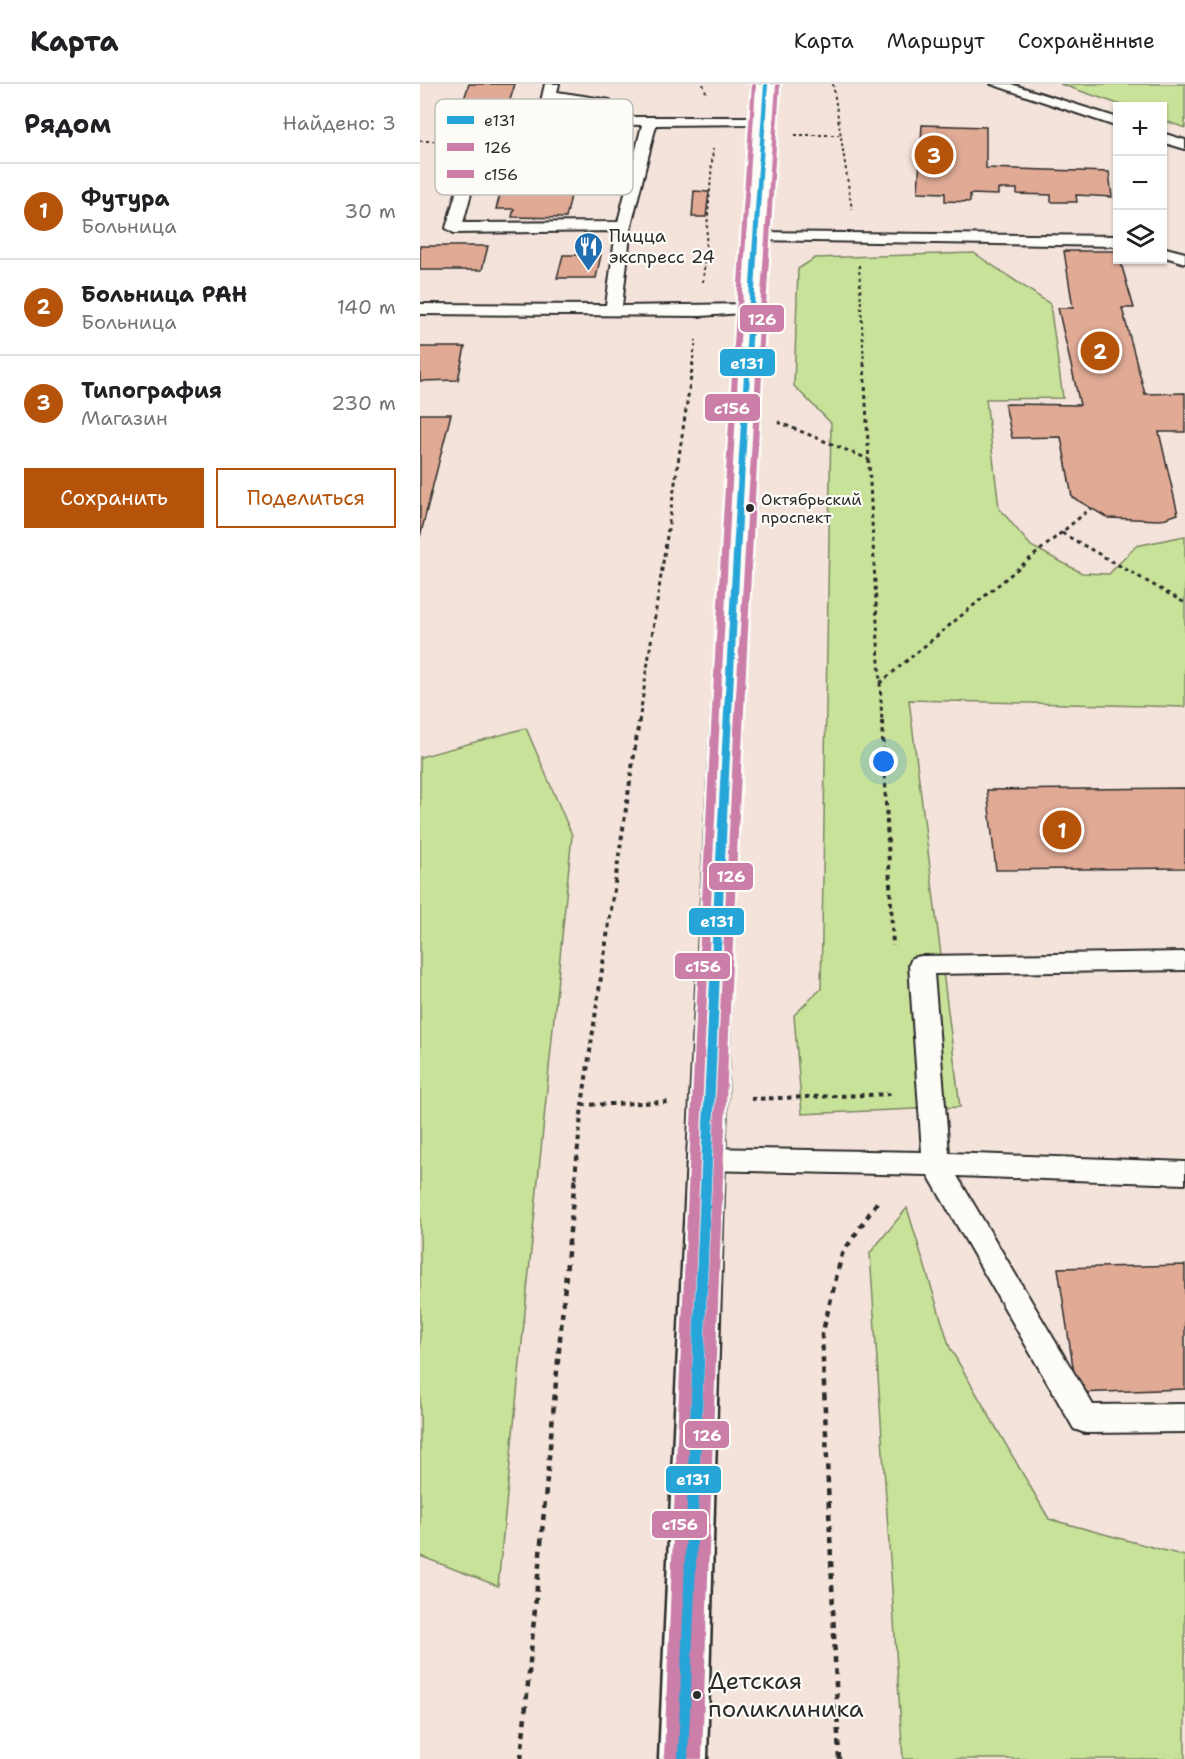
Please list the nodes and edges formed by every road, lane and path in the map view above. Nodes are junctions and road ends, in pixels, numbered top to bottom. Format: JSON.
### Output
{"nodes":[{"id":1,"x":703,"y":84,"type":"edge"},
{"id":2,"x":766,"y":84,"type":"edge"},
{"id":3,"x":833,"y":84,"type":"edge"},
{"id":4,"x":998,"y":84,"type":"edge"},
{"id":5,"x":551,"y":90,"type":"edge"},
{"id":6,"x":588,"y":99,"type":"edge"},
{"id":7,"x":716,"y":118,"type":"junction"},
{"id":8,"x":633,"y":120,"type":"edge"},
{"id":9,"x":650,"y":120,"type":"junction"},
{"id":10,"x":762,"y":120,"type":"junction"},
{"id":11,"x":1113,"y":121,"type":"edge"},
{"id":12,"x":1167,"y":139,"type":"edge"},
{"id":13,"x":1185,"y":145,"type":"edge"},
{"id":14,"x":633,"y":189,"type":"edge"},
{"id":15,"x":463,"y":195,"type":"edge"},
{"id":16,"x":632,"y":195,"type":"edge"},
{"id":17,"x":624,"y":226,"type":"junction"},
{"id":18,"x":754,"y":237,"type":"junction"},
{"id":19,"x":857,"y":238,"type":"junction"},
{"id":20,"x":1113,"y":241,"type":"edge"},
{"id":21,"x":1167,"y":252,"type":"edge"},
{"id":22,"x":1185,"y":258,"type":"edge"},
{"id":23,"x":420,"y":309,"type":"edge"},
{"id":24,"x":614,"y":309,"type":"junction"},
{"id":25,"x":749,"y":309,"type":"junction"},
{"id":26,"x":701,"y":311,"type":"junction"},
{"id":27,"x":742,"y":407,"type":"junction"},
{"id":28,"x":868,"y":459,"type":"junction"},
{"id":29,"x":1091,"y":508,"type":"dead end"},
{"id":30,"x":1062,"y":532,"type":"junction"},
{"id":31,"x":1185,"y":603,"type":"edge"},
{"id":32,"x":880,"y":684,"type":"junction"},
{"id":33,"x":893,"y":954,"type":"dead end"},
{"id":34,"x":1185,"y":961,"type":"edge"},
{"id":35,"x":704,"y":1159,"type":"junction"},
{"id":36,"x":904,"y":1162,"type":"junction"},
{"id":37,"x":937,"y":1166,"type":"junction"},
{"id":38,"x":1185,"y":1173,"type":"edge"},
{"id":39,"x":1185,"y":1418,"type":"edge"},
{"id":40,"x":521,"y":1759,"type":"edge"},
{"id":41,"x":683,"y":1759,"type":"edge"},
{"id":42,"x":839,"y":1759,"type":"edge"}],
"edges":[{"from":1,"to":7,"type":"path"},
{"from":2,"to":10,"type":"main road"},
{"from":3,"to":19,"type":"path"},
{"from":4,"to":11,"type":"lane"},
{"from":5,"to":6,"type":"lane"},
{"from":7,"to":9,"type":"lane"},
{"from":7,"to":10,"type":"lane"},
{"from":7,"to":26,"type":"path"},
{"from":8,"to":9,"type":"lane"},
{"from":9,"to":14,"type":"lane"},
{"from":10,"to":18,"type":"main road"},
{"from":12,"to":13,"type":"lane"},
{"from":15,"to":17,"type":"lane"},
{"from":16,"to":17,"type":"lane"},
{"from":17,"to":24,"type":"lane"},
{"from":18,"to":19,"type":"lane"},
{"from":18,"to":25,"type":"main road"},
{"from":19,"to":20,"type":"lane"},
{"from":19,"to":28,"type":"path"},
{"from":21,"to":22,"type":"lane"},
{"from":23,"to":24,"type":"lane"},
{"from":24,"to":26,"type":"lane"},
{"from":25,"to":26,"type":"lane"},
{"from":25,"to":27,"type":"main road"},
{"from":26,"to":40,"type":"path"},
{"from":27,"to":28,"type":"path"},
{"from":27,"to":35,"type":"main road"},
{"from":28,"to":32,"type":"path"},
{"from":29,"to":30,"type":"path"},
{"from":30,"to":31,"type":"path"},
{"from":30,"to":32,"type":"path"},
{"from":32,"to":33,"type":"path"},
{"from":34,"to":37,"type":"lane"},
{"from":35,"to":36,"type":"lane"},
{"from":35,"to":41,"type":"main road"},
{"from":36,"to":37,"type":"lane"},
{"from":36,"to":42,"type":"path"},
{"from":37,"to":38,"type":"lane"},
{"from":37,"to":39,"type":"lane"}]}
